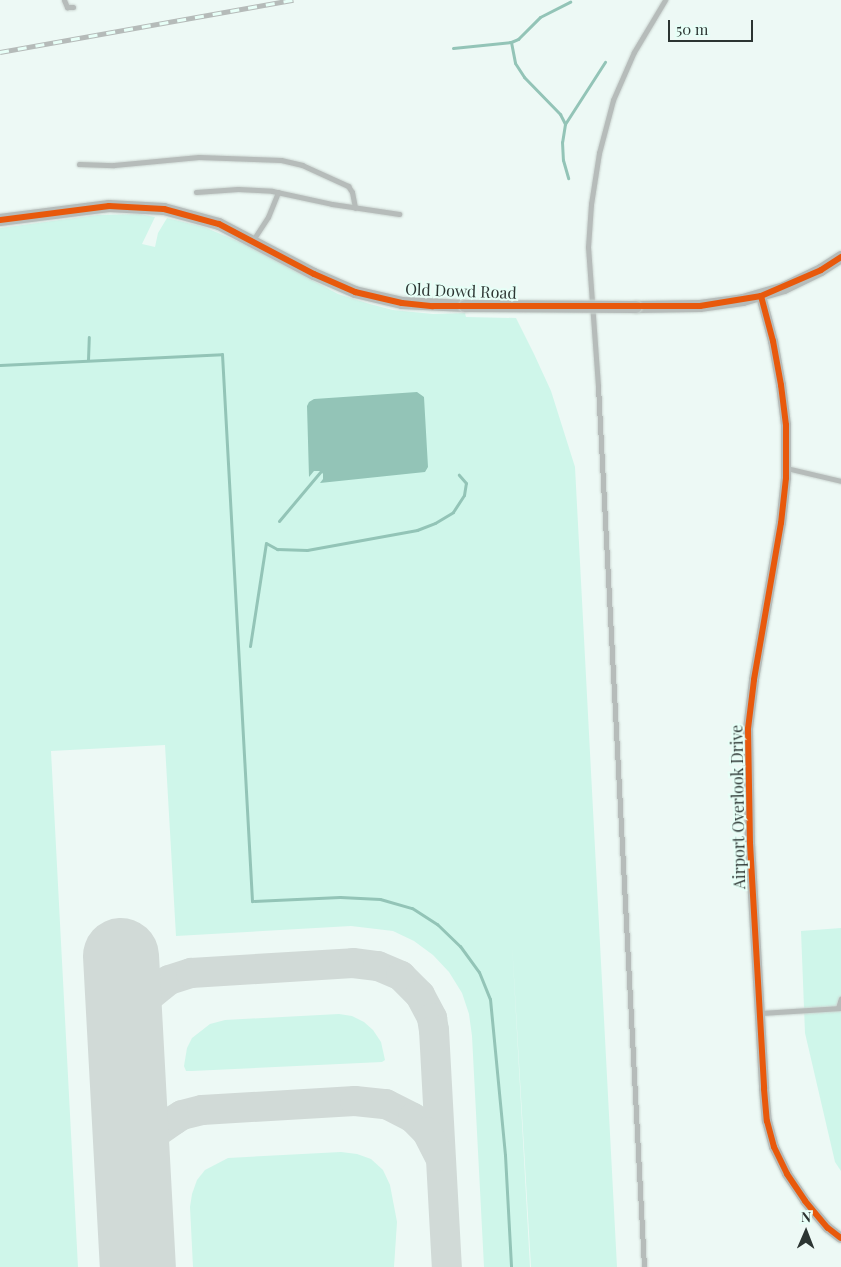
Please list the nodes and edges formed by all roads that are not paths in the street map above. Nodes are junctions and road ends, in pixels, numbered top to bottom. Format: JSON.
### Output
{"nodes":[{"id":1,"x":64,"y":0,"type":"edge"},
{"id":2,"x":665,"y":0,"type":"edge"},
{"id":3,"x":73,"y":7,"type":"dead end"},
{"id":4,"x":79,"y":164,"type":"dead end"},
{"id":5,"x":196,"y":192,"type":"dead end"},
{"id":6,"x":278,"y":192,"type":"junction"},
{"id":7,"x":355,"y":208,"type":"junction"},
{"id":8,"x":399,"y":214,"type":"dead end"},
{"id":9,"x":0,"y":220,"type":"edge"},
{"id":10,"x":252,"y":240,"type":"junction"},
{"id":11,"x":841,"y":257,"type":"edge"},
{"id":12,"x":761,"y":296,"type":"junction"},
{"id":13,"x":786,"y":468,"type":"junction"},
{"id":14,"x":841,"y":481,"type":"edge"},
{"id":15,"x":841,"y":998,"type":"edge"},
{"id":16,"x":839,"y":1008,"type":"edge"},
{"id":17,"x":761,"y":1012,"type":"junction"},
{"id":18,"x":841,"y":1238,"type":"edge"},
{"id":19,"x":644,"y":1267,"type":"edge"}],
"edges":[{"from":1,"to":3,"type":"lane"},
{"from":2,"to":19,"type":"lane"},
{"from":4,"to":7,"type":"lane"},
{"from":5,"to":6,"type":"lane"},
{"from":6,"to":7,"type":"lane"},
{"from":6,"to":10,"type":"lane"},
{"from":7,"to":8,"type":"lane"},
{"from":9,"to":10,"type":"street","name":"Old Dowd Road"},
{"from":10,"to":12,"type":"street","name":"Old Dowd Road","bridge":true},
{"from":11,"to":12,"type":"street","name":"Old Dowd Road"},
{"from":12,"to":13,"type":"street","name":"Airport Overlook Drive"},
{"from":13,"to":14,"type":"lane"},
{"from":13,"to":17,"type":"street","name":"Airport Overlook Drive"},
{"from":15,"to":16,"type":"lane"},
{"from":16,"to":17,"type":"lane"},
{"from":17,"to":18,"type":"street","name":"Airport Overlook Drive"}]}
